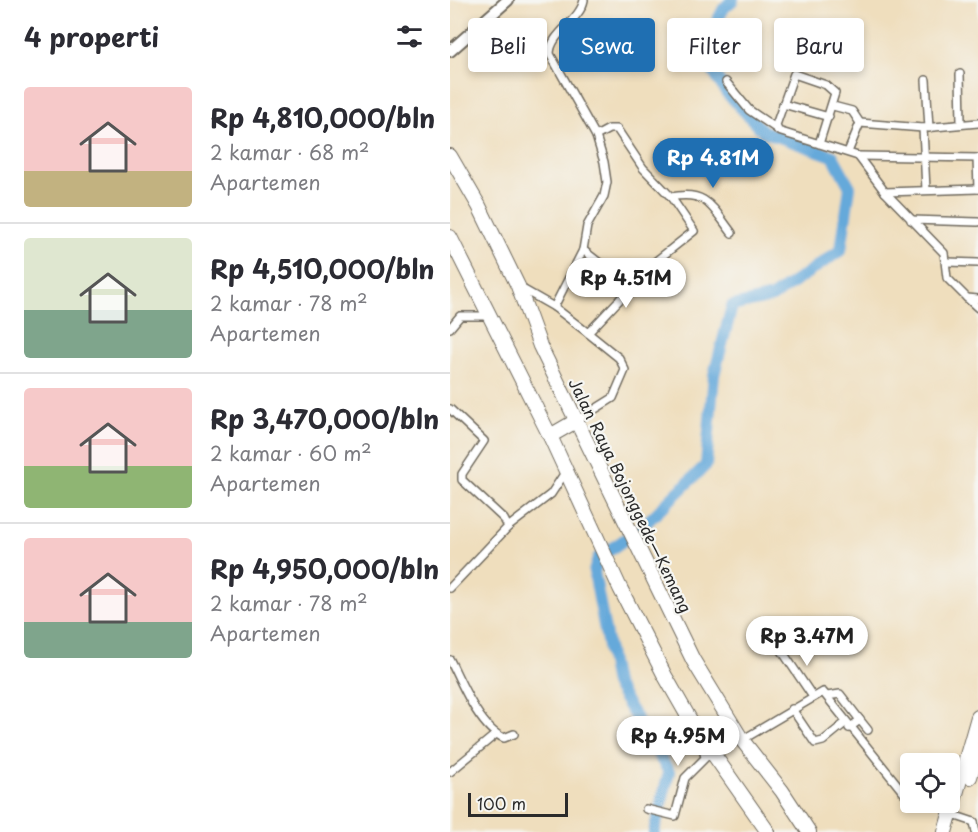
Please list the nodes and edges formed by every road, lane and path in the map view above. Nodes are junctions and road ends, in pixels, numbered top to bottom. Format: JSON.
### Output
{"nodes":[{"id":1,"x":508,"y":0,"type":"edge"},
{"id":2,"x":584,"y":0,"type":"edge"},
{"id":3,"x":450,"y":51,"type":"edge"},
{"id":4,"x":960,"y":74,"type":"dead end"},
{"id":5,"x":927,"y":80,"type":"dead end"},
{"id":6,"x":726,"y":82,"type":"dead end"},
{"id":7,"x":783,"y":104,"type":"junction"},
{"id":8,"x":832,"y":106,"type":"junction"},
{"id":9,"x":829,"y":117,"type":"junction"},
{"id":10,"x":961,"y":122,"type":"junction"},
{"id":11,"x":860,"y":123,"type":"junction"},
{"id":12,"x":978,"y":123,"type":"edge"},
{"id":13,"x":926,"y":128,"type":"junction"},
{"id":14,"x":777,"y":129,"type":"junction"},
{"id":15,"x":596,"y":136,"type":"junction"},
{"id":16,"x":819,"y":144,"type":"junction"},
{"id":17,"x":848,"y":152,"type":"junction"},
{"id":18,"x":450,"y":156,"type":"edge"},
{"id":19,"x":858,"y":156,"type":"junction"},
{"id":20,"x":924,"y":157,"type":"junction"},
{"id":21,"x":978,"y":158,"type":"edge"},
{"id":22,"x":978,"y":189,"type":"edge"},
{"id":23,"x":926,"y":190,"type":"junction"},
{"id":24,"x":885,"y":192,"type":"junction"},
{"id":25,"x":671,"y":196,"type":"junction"},
{"id":26,"x":911,"y":220,"type":"junction"},
{"id":27,"x":978,"y":222,"type":"edge"},
{"id":28,"x":732,"y":233,"type":"dead end"},
{"id":29,"x":450,"y":237,"type":"edge"},
{"id":30,"x":583,"y":250,"type":"junction"},
{"id":31,"x":947,"y":262,"type":"junction"},
{"id":32,"x":978,"y":263,"type":"edge"},
{"id":33,"x":518,"y":286,"type":"junction"},
{"id":34,"x":624,"y":293,"type":"junction"},
{"id":35,"x":967,"y":298,"type":"junction"},
{"id":36,"x":978,"y":299,"type":"edge"},
{"id":37,"x":554,"y":307,"type":"junction"},
{"id":38,"x":978,"y":308,"type":"edge"},
{"id":39,"x":484,"y":316,"type":"dead end"},
{"id":40,"x":450,"y":328,"type":"edge"},
{"id":41,"x":588,"y":333,"type":"junction"},
{"id":42,"x":450,"y":410,"type":"edge"},
{"id":43,"x":576,"y":421,"type":"junction"},
{"id":44,"x":550,"y":436,"type":"junction"},
{"id":45,"x":566,"y":471,"type":"junction"},
{"id":46,"x":508,"y":527,"type":"junction"},
{"id":47,"x":450,"y":588,"type":"edge"},
{"id":48,"x":782,"y":651,"type":"dead end"},
{"id":49,"x":450,"y":660,"type":"edge"},
{"id":50,"x":827,"y":696,"type":"junction"},
{"id":51,"x":813,"y":697,"type":"junction"},
{"id":52,"x":792,"y":709,"type":"junction"},
{"id":53,"x":978,"y":717,"type":"edge"},
{"id":54,"x":860,"y":720,"type":"junction"},
{"id":55,"x":847,"y":725,"type":"junction"},
{"id":56,"x":868,"y":730,"type":"dead end"},
{"id":57,"x":496,"y":734,"type":"junction"},
{"id":58,"x":514,"y":734,"type":"dead end"},
{"id":59,"x":705,"y":740,"type":"junction"},
{"id":60,"x":742,"y":740,"type":"junction"},
{"id":61,"x":978,"y":750,"type":"edge"},
{"id":62,"x":450,"y":772,"type":"edge"},
{"id":63,"x":960,"y":772,"type":"edge"},
{"id":64,"x":900,"y":788,"type":"edge"},
{"id":65,"x":646,"y":809,"type":"dead end"},
{"id":66,"x":954,"y":815,"type":"junction"},
{"id":67,"x":975,"y":825,"type":"edge"},
{"id":68,"x":768,"y":832,"type":"edge"},
{"id":69,"x":809,"y":832,"type":"edge"},
{"id":70,"x":945,"y":832,"type":"edge"},
{"id":71,"x":954,"y":832,"type":"edge"}],
"edges":[{"from":1,"to":3,"type":"street"},
{"from":2,"to":15,"type":"street"},
{"from":4,"to":10,"type":"street"},
{"from":5,"to":13,"type":"street"},
{"from":6,"to":14,"type":"street"},
{"from":7,"to":8,"type":"street"},
{"from":7,"to":9,"type":"street"},
{"from":7,"to":14,"type":"street"},
{"from":8,"to":9,"type":"street"},
{"from":8,"to":11,"type":"street"},
{"from":9,"to":16,"type":"street"},
{"from":10,"to":12,"type":"street"},
{"from":10,"to":13,"type":"street"},
{"from":11,"to":13,"type":"street"},
{"from":11,"to":17,"type":"street"},
{"from":13,"to":20,"type":"street"},
{"from":14,"to":16,"type":"street"},
{"from":15,"to":25,"type":"street"},
{"from":15,"to":30,"type":"street"},
{"from":16,"to":17,"type":"street"},
{"from":17,"to":19,"type":"street"},
{"from":18,"to":33,"type":"highway","name":"Jalan Raya Bojonggede—Kemang"},
{"from":19,"to":20,"type":"street"},
{"from":19,"to":24,"type":"street"},
{"from":20,"to":21,"type":"street"},
{"from":20,"to":23,"type":"street"},
{"from":21,"to":22,"type":"street"},
{"from":22,"to":23,"type":"street"},
{"from":23,"to":24,"type":"street"},
{"from":24,"to":26,"type":"street"},
{"from":25,"to":28,"type":"street"},
{"from":25,"to":34,"type":"street"},
{"from":26,"to":27,"type":"street"},
{"from":26,"to":31,"type":"street"},
{"from":29,"to":44,"type":"highway"},
{"from":30,"to":34,"type":"street"},
{"from":30,"to":37,"type":"street"},
{"from":31,"to":32,"type":"street"},
{"from":31,"to":35,"type":"street"},
{"from":33,"to":37,"type":"street"},
{"from":33,"to":43,"type":"highway","name":"Jalan Raya Bojonggede—Kemang"},
{"from":34,"to":41,"type":"street"},
{"from":35,"to":36,"type":"street"},
{"from":35,"to":38,"type":"street"},
{"from":37,"to":41,"type":"street"},
{"from":39,"to":40,"type":"street"},
{"from":41,"to":43,"type":"street"},
{"from":42,"to":46,"type":"street"},
{"from":43,"to":44,"type":"highway"},
{"from":43,"to":60,"type":"highway","name":"Jalan Raya Bojonggede—Kemang"},
{"from":44,"to":45,"type":"highway"},
{"from":45,"to":46,"type":"street"},
{"from":45,"to":59,"type":"highway"},
{"from":46,"to":47,"type":"street"},
{"from":48,"to":51,"type":"street"},
{"from":49,"to":57,"type":"street"},
{"from":50,"to":51,"type":"street"},
{"from":50,"to":54,"type":"street"},
{"from":50,"to":55,"type":"street"},
{"from":51,"to":52,"type":"street"},
{"from":52,"to":55,"type":"street"},
{"from":52,"to":60,"type":"street"},
{"from":53,"to":63,"type":"highway"},
{"from":54,"to":55,"type":"street"},
{"from":54,"to":56,"type":"street"},
{"from":55,"to":64,"type":"street"},
{"from":57,"to":58,"type":"street"},
{"from":57,"to":62,"type":"street"},
{"from":59,"to":65,"type":"street"},
{"from":59,"to":68,"type":"highway"},
{"from":60,"to":69,"type":"highway","name":"Jalan Raya Bojonggede—Kemang"},
{"from":61,"to":66,"type":"highway"},
{"from":66,"to":67,"type":"street"},
{"from":66,"to":70,"type":"highway"},
{"from":66,"to":71,"type":"highway"}]}
